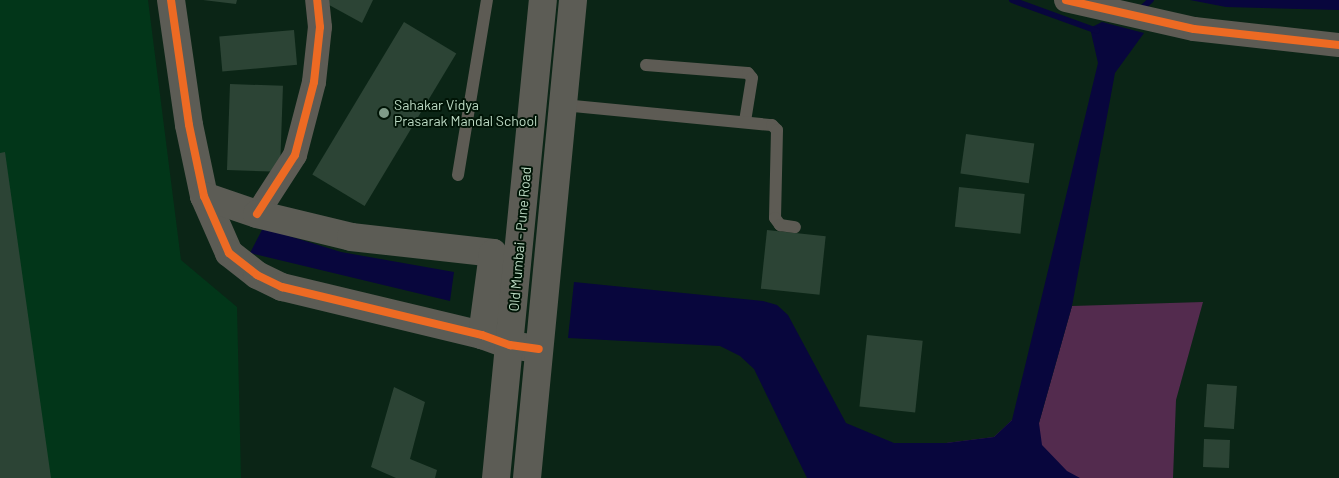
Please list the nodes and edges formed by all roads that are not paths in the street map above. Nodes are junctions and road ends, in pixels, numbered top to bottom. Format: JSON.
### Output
{"nodes":[{"id":1,"x":171,"y":0,"type":"edge"},
{"id":2,"x":317,"y":0,"type":"edge"},
{"id":3,"x":487,"y":0,"type":"edge"},
{"id":4,"x":544,"y":0,"type":"edge"},
{"id":5,"x":573,"y":0,"type":"edge"},
{"id":6,"x":1066,"y":0,"type":"edge"},
{"id":7,"x":1339,"y":45,"type":"edge"},
{"id":8,"x":646,"y":65,"type":"dead end"},
{"id":9,"x":563,"y":105,"type":"junction"},
{"id":10,"x":745,"y":121,"type":"junction"},
{"id":11,"x":458,"y":175,"type":"dead end"},
{"id":12,"x":204,"y":196,"type":"junction"},
{"id":13,"x":257,"y":214,"type":"junction"},
{"id":14,"x":520,"y":227,"type":"junction"},
{"id":15,"x":795,"y":227,"type":"dead end"},
{"id":16,"x":493,"y":253,"type":"junction"},
{"id":17,"x":482,"y":336,"type":"junction"},
{"id":18,"x":510,"y":345,"type":"junction"},
{"id":19,"x":539,"y":348,"type":"junction"},
{"id":20,"x":496,"y":478,"type":"edge"},
{"id":21,"x":527,"y":478,"type":"edge"}],
"edges":[{"from":1,"to":12,"type":"street"},
{"from":2,"to":13,"type":"street"},
{"from":3,"to":11,"type":"lane"},
{"from":4,"to":14,"type":"street","name":"Old Mumbai - Pune Road"},
{"from":5,"to":9,"type":"street"},
{"from":6,"to":7,"type":"street"},
{"from":8,"to":10,"type":"lane"},
{"from":9,"to":10,"type":"lane"},
{"from":9,"to":19,"type":"street"},
{"from":10,"to":15,"type":"lane"},
{"from":12,"to":13,"type":"street"},
{"from":12,"to":17,"type":"street"},
{"from":13,"to":16,"type":"street"},
{"from":14,"to":16,"type":"street"},
{"from":14,"to":18,"type":"street","name":"Old Mumbai - Pune Road"},
{"from":16,"to":17,"type":"street"},
{"from":17,"to":18,"type":"street"},
{"from":18,"to":19,"type":"street"},
{"from":18,"to":20,"type":"street","name":"Old Mumbai - Pune Road"},
{"from":19,"to":21,"type":"street"}]}
